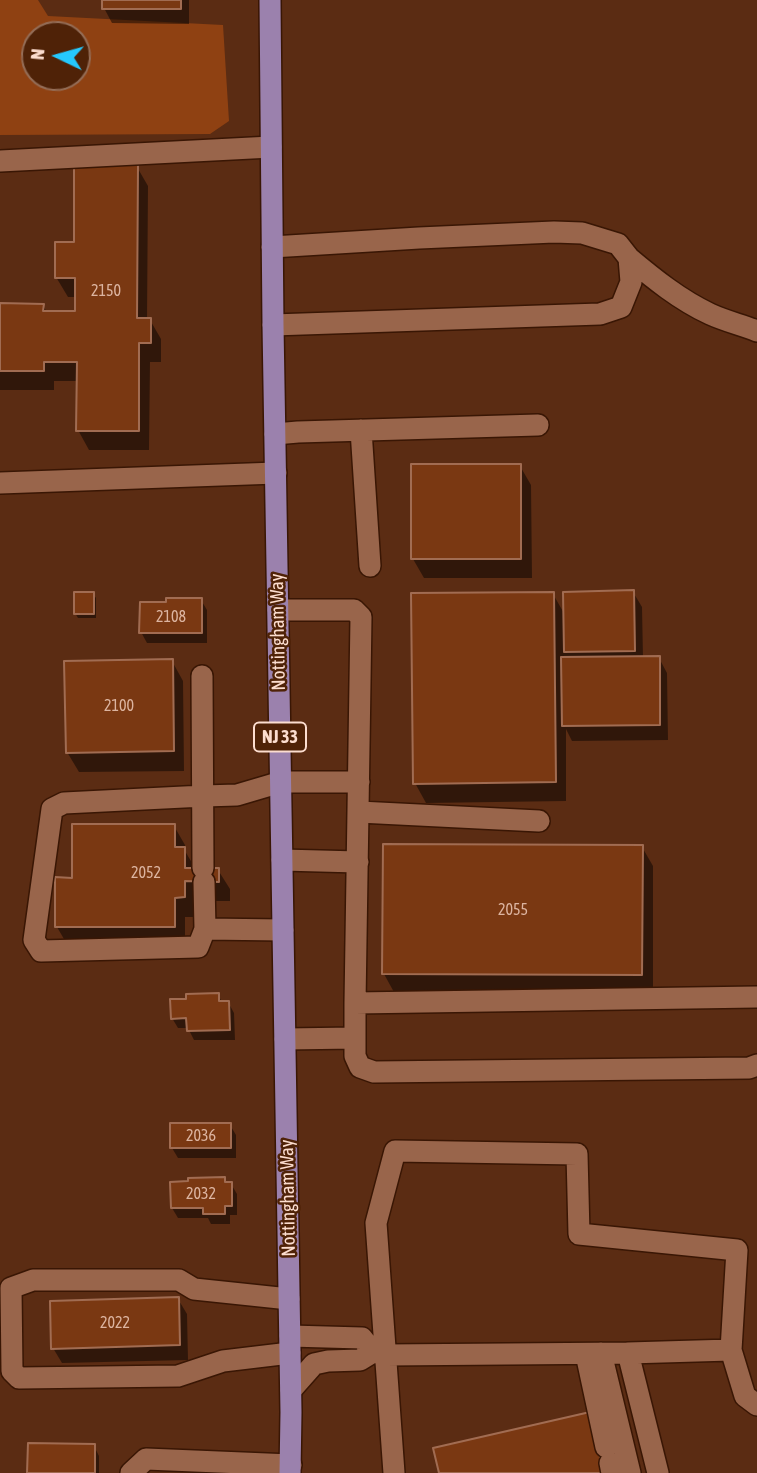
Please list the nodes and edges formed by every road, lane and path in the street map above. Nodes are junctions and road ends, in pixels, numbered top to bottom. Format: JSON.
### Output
{"nodes":[{"id":1,"x":270,"y":0,"type":"edge"},
{"id":2,"x":271,"y":147,"type":"junction"},
{"id":3,"x":0,"y":162,"type":"edge"},
{"id":4,"x":272,"y":247,"type":"junction"},
{"id":5,"x":629,"y":258,"type":"junction"},
{"id":6,"x":273,"y":325,"type":"junction"},
{"id":7,"x":757,"y":331,"type":"edge"},
{"id":8,"x":538,"y":425,"type":"dead end"},
{"id":9,"x":361,"y":430,"type":"junction"},
{"id":10,"x":275,"y":434,"type":"junction"},
{"id":11,"x":276,"y":472,"type":"junction"},
{"id":12,"x":0,"y":483,"type":"edge"},
{"id":13,"x":370,"y":566,"type":"dead end"},
{"id":14,"x":278,"y":610,"type":"junction"},
{"id":15,"x":202,"y":676,"type":"dead end"},
{"id":16,"x":281,"y":782,"type":"junction"},
{"id":17,"x":359,"y":782,"type":"junction"},
{"id":18,"x":204,"y":796,"type":"junction"},
{"id":19,"x":359,"y":812,"type":"junction"},
{"id":20,"x":539,"y":821,"type":"dead end"},
{"id":21,"x":282,"y":860,"type":"junction"},
{"id":22,"x":358,"y":862,"type":"junction"},
{"id":23,"x":205,"y":929,"type":"junction"},
{"id":24,"x":283,"y":930,"type":"junction"},
{"id":25,"x":757,"y":997,"type":"edge"},
{"id":26,"x":355,"y":1003,"type":"junction"},
{"id":27,"x":355,"y":1038,"type":"junction"},
{"id":28,"x":285,"y":1039,"type":"junction"},
{"id":29,"x":757,"y":1065,"type":"edge"},
{"id":30,"x":747,"y":1247,"type":"edge"},
{"id":31,"x":289,"y":1299,"type":"junction"},
{"id":32,"x":290,"y":1344,"type":"junction"},
{"id":33,"x":731,"y":1350,"type":"junction"},
{"id":34,"x":628,"y":1353,"type":"junction"},
{"id":35,"x":379,"y":1354,"type":"junction"},
{"id":36,"x":593,"y":1354,"type":"junction"},
{"id":37,"x":291,"y":1390,"type":"junction"},
{"id":38,"x":757,"y":1405,"type":"edge"},
{"id":39,"x":609,"y":1461,"type":"edge"},
{"id":40,"x":290,"y":1469,"type":"edge"},
{"id":41,"x":131,"y":1473,"type":"edge"},
{"id":42,"x":394,"y":1473,"type":"edge"},
{"id":43,"x":630,"y":1473,"type":"edge"},
{"id":44,"x":658,"y":1473,"type":"edge"}],
"edges":[{"from":1,"to":2,"type":"main road","name":"Nottingham Way","number":"NJ 33"},
{"from":2,"to":3,"type":"lane"},
{"from":2,"to":4,"type":"main road","name":"Nottingham Way","number":"NJ 33"},
{"from":4,"to":5,"type":"lane"},
{"from":4,"to":6,"type":"main road","name":"Nottingham Way","number":"NJ 33"},
{"from":5,"to":6,"type":"lane"},
{"from":5,"to":7,"type":"lane"},
{"from":6,"to":10,"type":"main road","name":"Nottingham Way","number":"NJ 33"},
{"from":8,"to":9,"type":"lane"},
{"from":9,"to":10,"type":"lane"},
{"from":9,"to":13,"type":"lane"},
{"from":10,"to":11,"type":"main road","name":"Nottingham Way","number":"NJ 33"},
{"from":11,"to":12,"type":"lane"},
{"from":11,"to":14,"type":"main road","name":"Nottingham Way","number":"NJ 33"},
{"from":14,"to":16,"type":"main road","name":"Nottingham Way","number":"NJ 33"},
{"from":14,"to":17,"type":"lane"},
{"from":15,"to":18,"type":"lane"},
{"from":16,"to":17,"type":"lane"},
{"from":16,"to":18,"type":"lane"},
{"from":16,"to":21,"type":"main road","name":"Nottingham Way","number":"NJ 33"},
{"from":17,"to":19,"type":"lane"},
{"from":18,"to":23,"type":"lane"},
{"from":18,"to":23,"type":"lane"},
{"from":19,"to":20,"type":"lane"},
{"from":19,"to":22,"type":"lane"},
{"from":21,"to":22,"type":"lane"},
{"from":21,"to":24,"type":"main road","name":"Nottingham Way","number":"NJ 33"},
{"from":22,"to":26,"type":"lane"},
{"from":23,"to":24,"type":"lane"},
{"from":24,"to":28,"type":"main road","name":"Nottingham Way","number":"NJ 33"},
{"from":25,"to":26,"type":"lane"},
{"from":26,"to":27,"type":"lane"},
{"from":27,"to":28,"type":"lane"},
{"from":27,"to":29,"type":"lane"},
{"from":28,"to":31,"type":"main road","name":"Nottingham Way","number":"NJ 33"},
{"from":30,"to":33,"type":"lane"},
{"from":30,"to":35,"type":"lane"},
{"from":31,"to":32,"type":"main road","name":"Nottingham Way","number":"NJ 33"},
{"from":31,"to":32,"type":"lane"},
{"from":32,"to":35,"type":"lane"},
{"from":32,"to":37,"type":"main road","name":"Nottingham Way","number":"NJ 33"},
{"from":33,"to":34,"type":"lane"},
{"from":33,"to":38,"type":"lane"},
{"from":34,"to":36,"type":"lane"},
{"from":34,"to":44,"type":"lane"},
{"from":35,"to":36,"type":"lane"},
{"from":35,"to":37,"type":"lane"},
{"from":35,"to":42,"type":"lane"},
{"from":36,"to":39,"type":"lane"},
{"from":36,"to":43,"type":"lane"},
{"from":37,"to":40,"type":"main road","name":"Nottingham Way","number":"NJ 33"},
{"from":40,"to":41,"type":"lane"}]}
